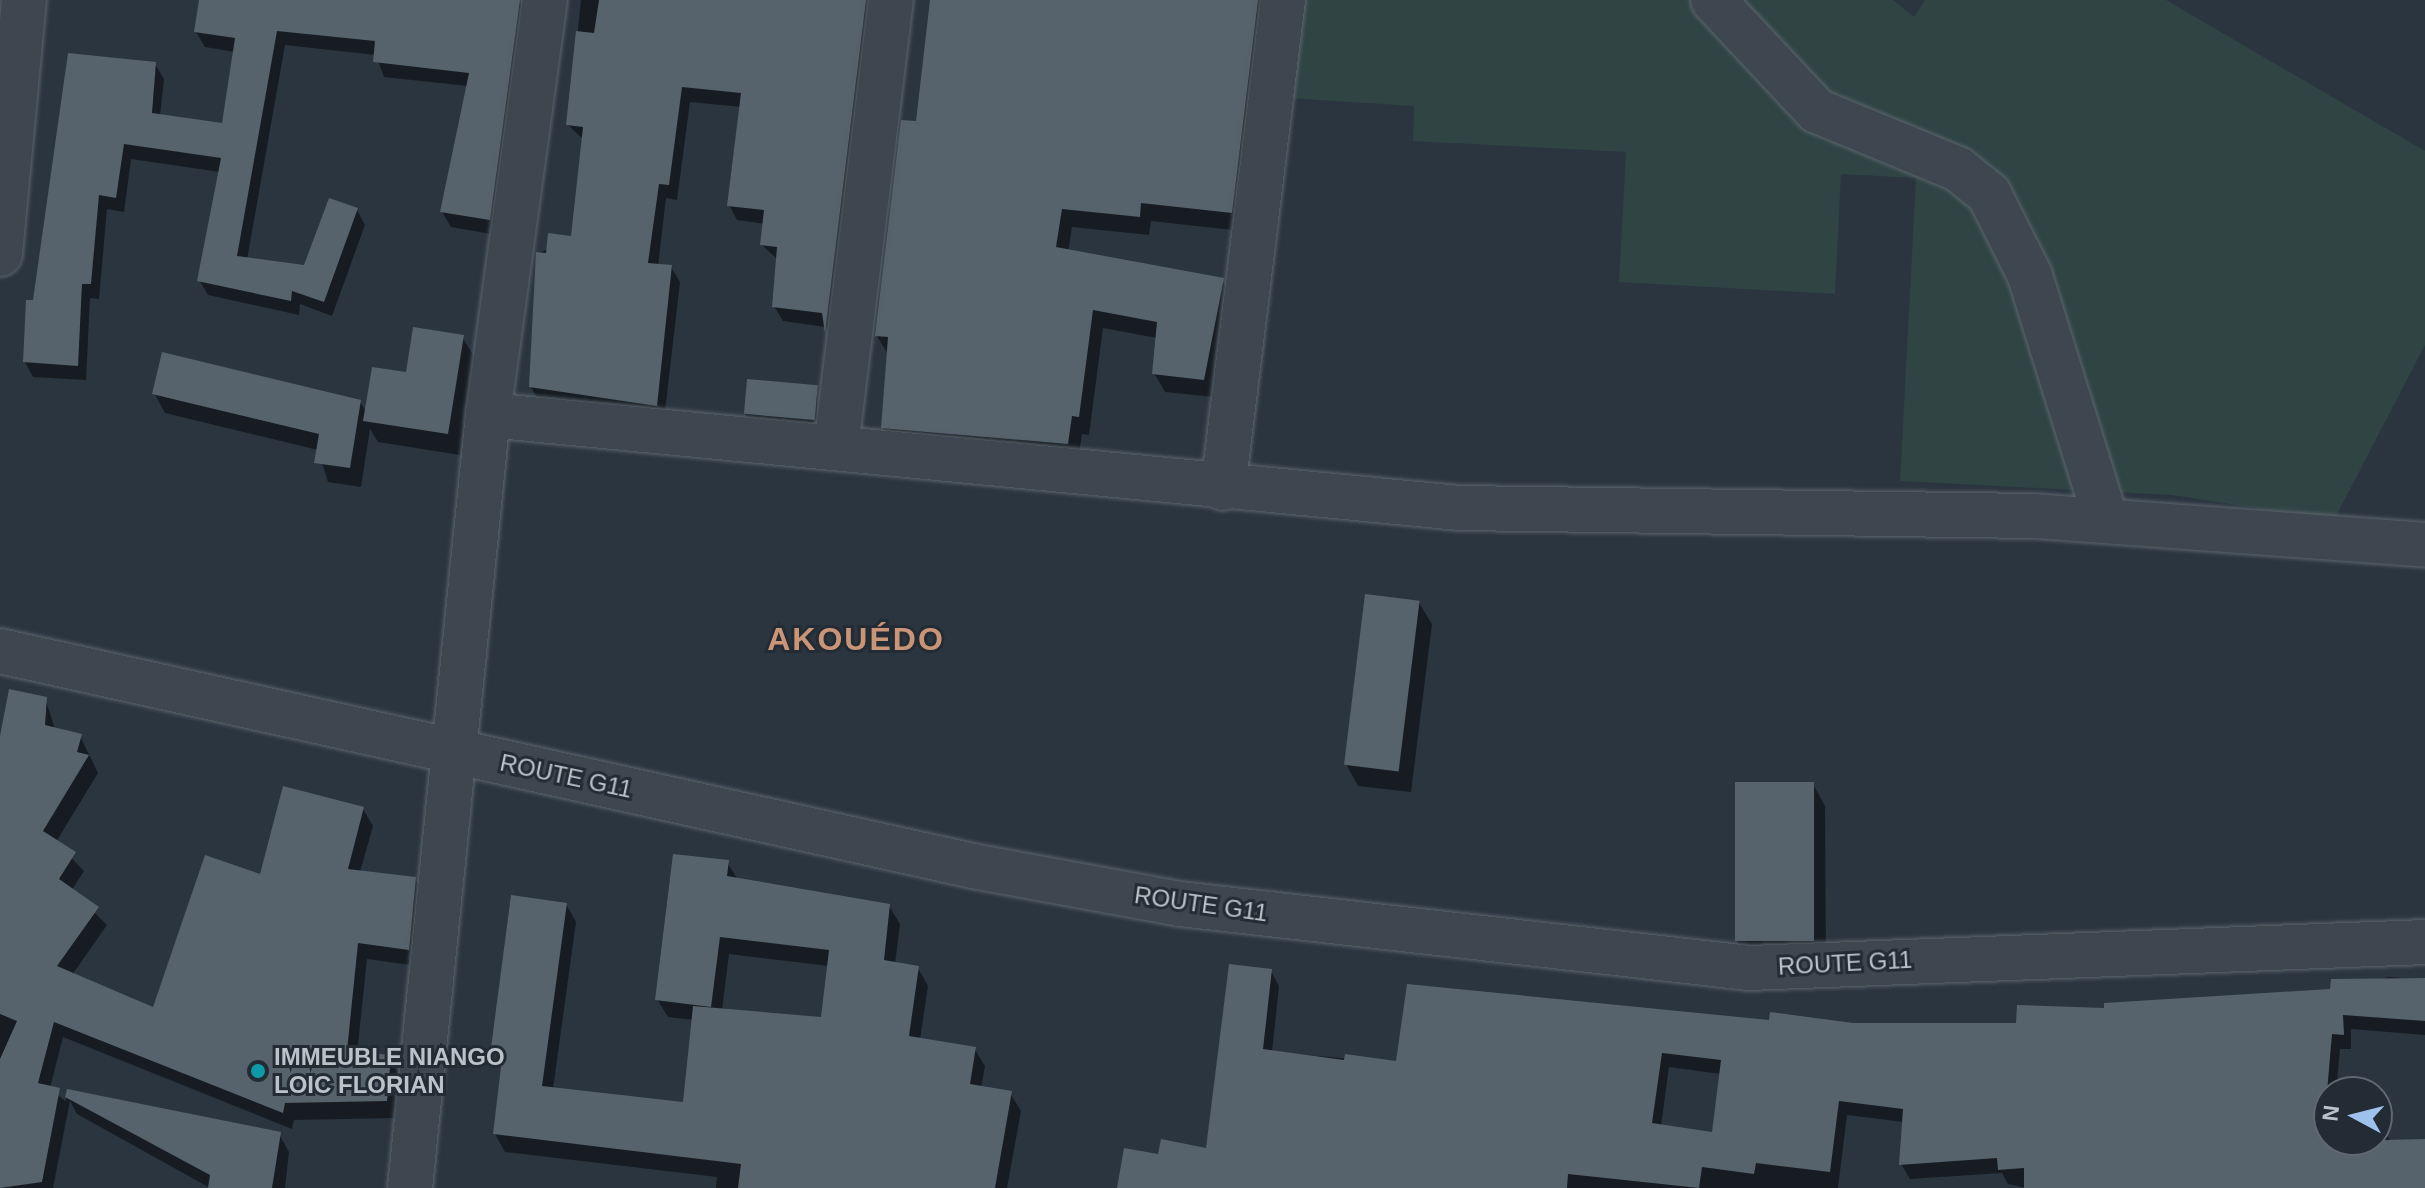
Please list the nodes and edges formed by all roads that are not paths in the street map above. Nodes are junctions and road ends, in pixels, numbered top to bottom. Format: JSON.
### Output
{"nodes":[{"id":1,"x":24,"y":0,"type":"edge"},
{"id":2,"x":545,"y":0,"type":"edge"},
{"id":3,"x":891,"y":0,"type":"edge"},
{"id":4,"x":1283,"y":0,"type":"edge"},
{"id":5,"x":1713,"y":0,"type":"edge"},
{"id":6,"x":0,"y":254,"type":"edge"},
{"id":7,"x":488,"y":415,"type":"junction"},
{"id":8,"x":836,"y":447,"type":"junction"},
{"id":9,"x":1223,"y":488,"type":"junction"},
{"id":10,"x":2106,"y":520,"type":"junction"},
{"id":11,"x":2425,"y":545,"type":"edge"},
{"id":12,"x":0,"y":651,"type":"edge"},
{"id":13,"x":450,"y":751,"type":"junction"},
{"id":14,"x":2425,"y":942,"type":"edge"},
{"id":15,"x":410,"y":1188,"type":"edge"}],
"edges":[{"from":1,"to":6,"type":"street"},
{"from":2,"to":7,"type":"street"},
{"from":3,"to":8,"type":"street"},
{"from":4,"to":9,"type":"street"},
{"from":5,"to":10,"type":"street"},
{"from":7,"to":8,"type":"street"},
{"from":7,"to":13,"type":"street"},
{"from":8,"to":9,"type":"street"},
{"from":9,"to":10,"type":"street"},
{"from":10,"to":11,"type":"street"},
{"from":12,"to":13,"type":"street","name":"ROUTE G11"},
{"from":13,"to":14,"type":"street","name":"ROUTE G11"},
{"from":13,"to":15,"type":"street"}]}
